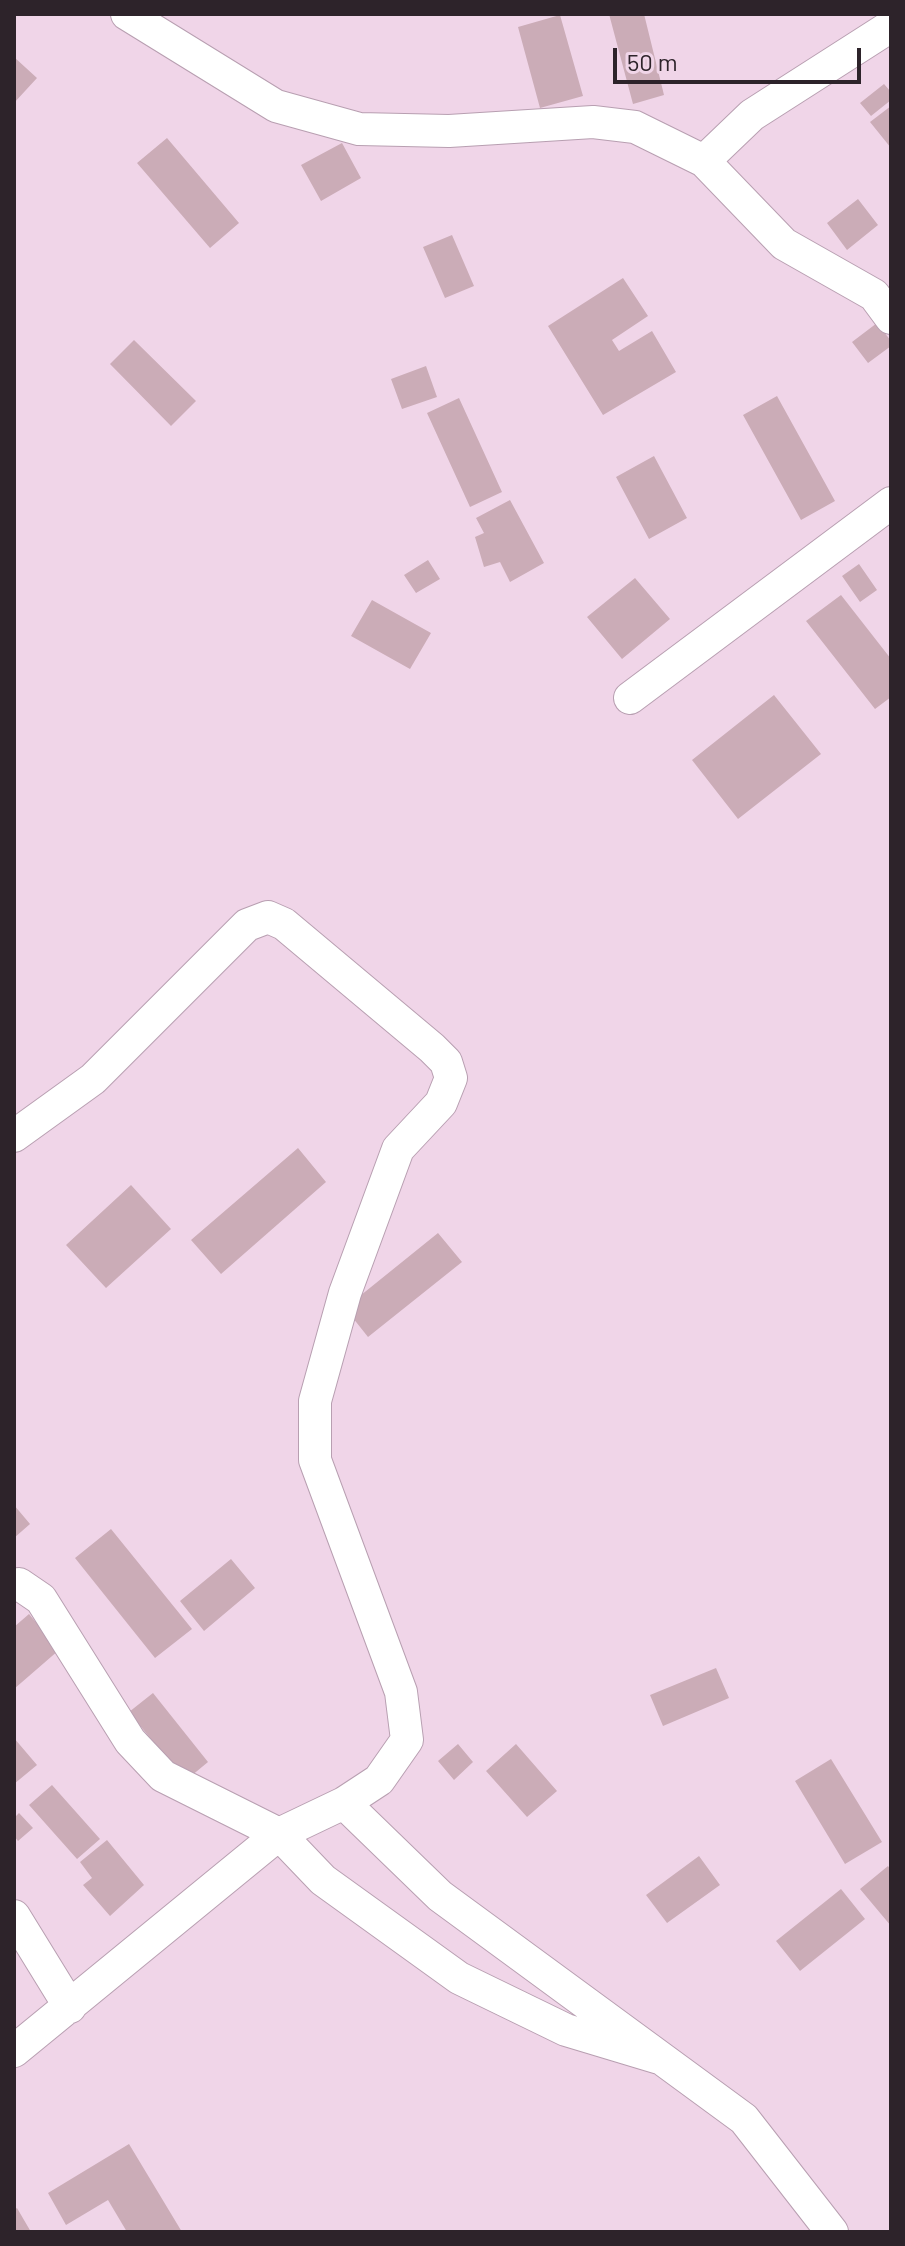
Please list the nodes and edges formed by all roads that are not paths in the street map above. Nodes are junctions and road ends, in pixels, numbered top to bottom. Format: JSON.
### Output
{"nodes":[{"id":1,"x":127,"y":14,"type":"edge"},
{"id":2,"x":891,"y":26,"type":"edge"},
{"id":3,"x":704,"y":161,"type":"junction"},
{"id":4,"x":891,"y":318,"type":"edge"},
{"id":5,"x":891,"y":503,"type":"edge"},
{"id":6,"x":630,"y":698,"type":"dead end"},
{"id":7,"x":14,"y":1136,"type":"edge"},
{"id":8,"x":14,"y":1585,"type":"edge"},
{"id":9,"x":344,"y":1803,"type":"junction"},
{"id":10,"x":279,"y":1834,"type":"junction"},
{"id":11,"x":14,"y":1916,"type":"edge"},
{"id":12,"x":70,"y":2007,"type":"junction"},
{"id":13,"x":14,"y":2051,"type":"edge"},
{"id":14,"x":659,"y":2058,"type":"junction"},
{"id":15,"x":832,"y":2232,"type":"edge"}],
"edges":[{"from":1,"to":3,"type":"street"},
{"from":2,"to":3,"type":"street"},
{"from":3,"to":4,"type":"street"},
{"from":5,"to":6,"type":"street"},
{"from":7,"to":9,"type":"street"},
{"from":8,"to":10,"type":"street"},
{"from":9,"to":10,"type":"street"},
{"from":9,"to":14,"type":"street"},
{"from":10,"to":12,"type":"street"},
{"from":10,"to":14,"type":"street"},
{"from":11,"to":12,"type":"street"},
{"from":12,"to":13,"type":"street"},
{"from":14,"to":15,"type":"street"}]}
